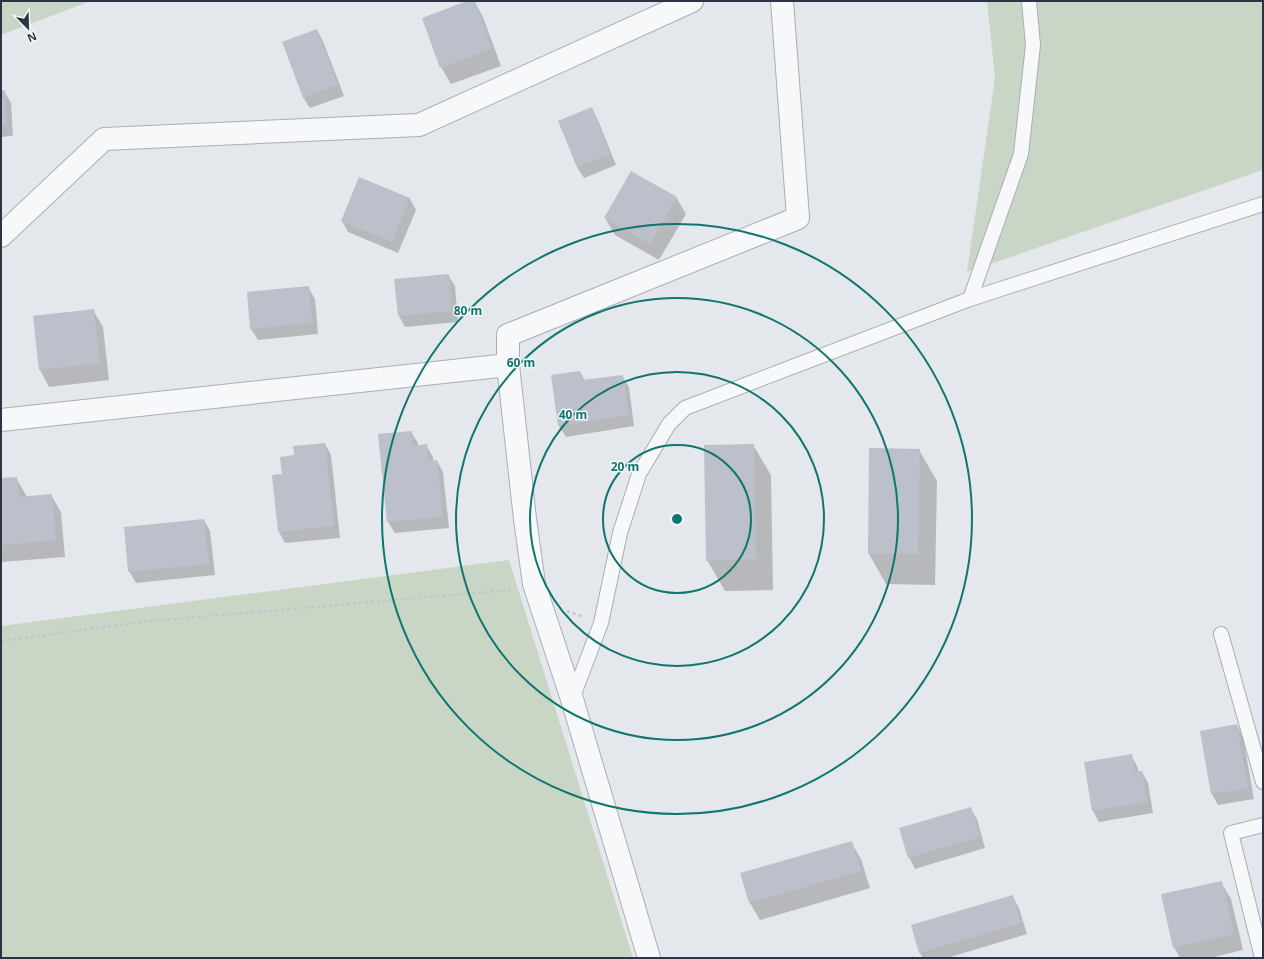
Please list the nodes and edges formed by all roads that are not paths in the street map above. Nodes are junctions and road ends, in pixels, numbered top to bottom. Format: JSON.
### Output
{"nodes":[{"id":1,"x":692,"y":1,"type":"edge"},
{"id":2,"x":782,"y":1,"type":"edge"},
{"id":3,"x":1029,"y":1,"type":"edge"},
{"id":4,"x":1263,"y":204,"type":"edge"},
{"id":5,"x":1,"y":236,"type":"edge"},
{"id":6,"x":970,"y":299,"type":"junction"},
{"id":7,"x":508,"y":365,"type":"junction"},
{"id":8,"x":1,"y":420,"type":"edge"},
{"id":9,"x":1221,"y":634,"type":"dead end"},
{"id":10,"x":572,"y":699,"type":"junction"},
{"id":11,"x":1263,"y":782,"type":"edge"},
{"id":12,"x":1263,"y":825,"type":"edge"},
{"id":13,"x":649,"y":958,"type":"edge"},
{"id":14,"x":1262,"y":958,"type":"edge"}],
"edges":[{"from":1,"to":5,"type":"street"},
{"from":2,"to":7,"type":"street"},
{"from":3,"to":6,"type":"lane"},
{"from":4,"to":6,"type":"lane"},
{"from":6,"to":10,"type":"lane"},
{"from":7,"to":8,"type":"street"},
{"from":7,"to":10,"type":"street"},
{"from":9,"to":11,"type":"lane"},
{"from":10,"to":13,"type":"street"},
{"from":12,"to":14,"type":"lane"}]}
